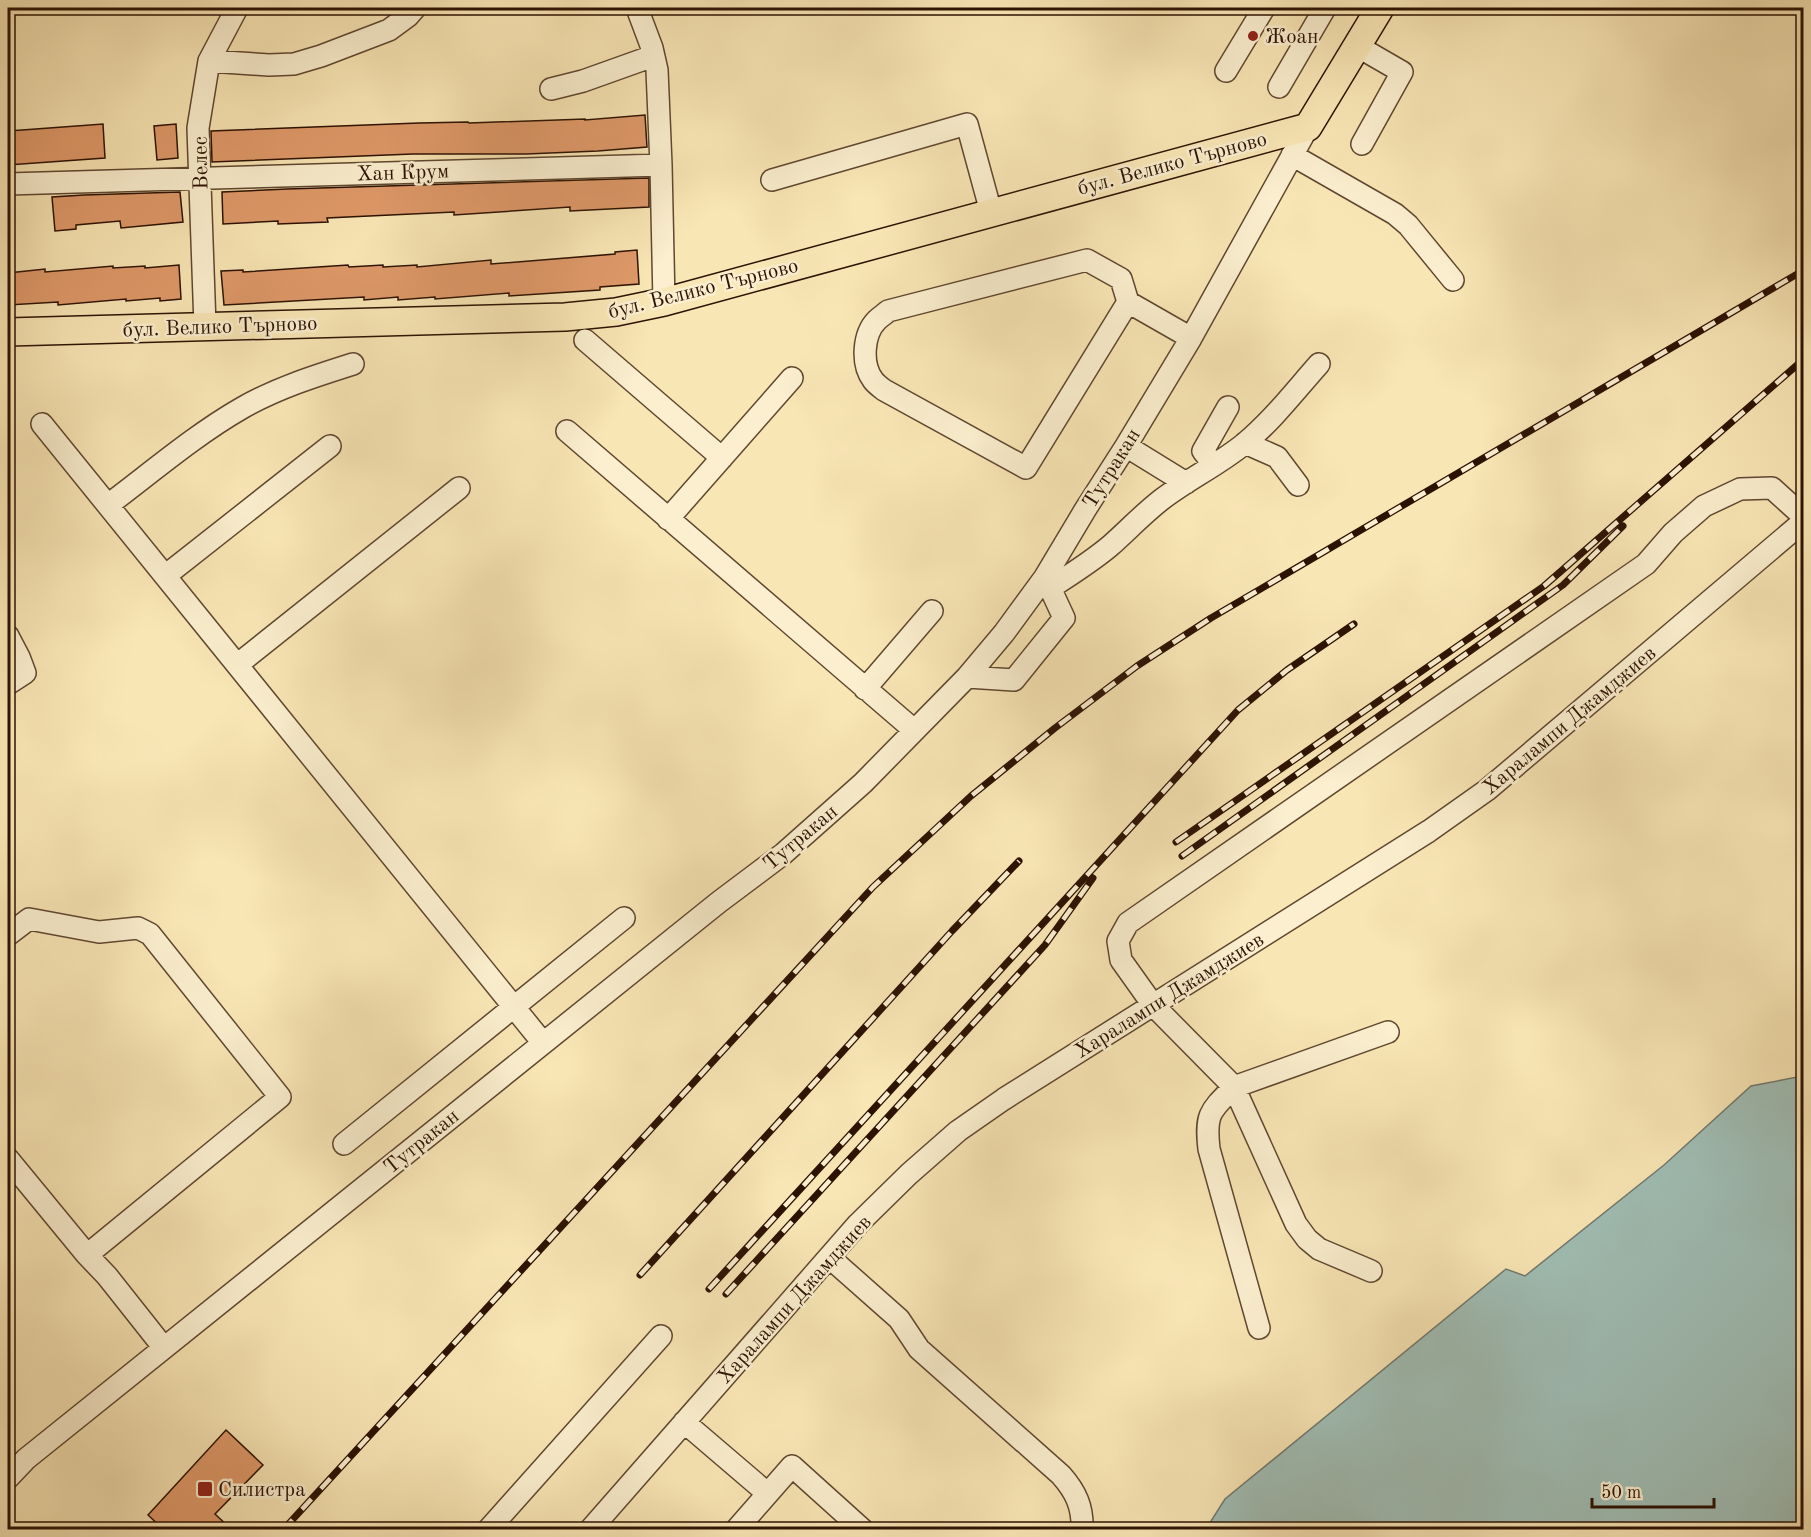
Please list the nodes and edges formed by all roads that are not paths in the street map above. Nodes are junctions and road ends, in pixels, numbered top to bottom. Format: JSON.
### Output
{"nodes":[{"id":1,"x":237,"y":8,"type":"edge"},
{"id":2,"x":415,"y":8,"type":"edge"},
{"id":3,"x":637,"y":8,"type":"edge"},
{"id":4,"x":1264,"y":8,"type":"edge"},
{"id":5,"x":1325,"y":8,"type":"edge"},
{"id":6,"x":1380,"y":8,"type":"edge"},
{"id":7,"x":1357,"y":46,"type":"junction"},
{"id":8,"x":653,"y":56,"type":"junction"},
{"id":9,"x":209,"y":61,"type":"junction"},
{"id":10,"x":1226,"y":71,"type":"dead end"},
{"id":11,"x":1279,"y":87,"type":"dead end"},
{"id":12,"x":552,"y":89,"type":"dead end"},
{"id":13,"x":1308,"y":127,"type":"junction"},
{"id":14,"x":1362,"y":144,"type":"dead end"},
{"id":15,"x":1292,"y":155,"type":"junction"},
{"id":16,"x":661,"y":165,"type":"junction"},
{"id":17,"x":200,"y":178,"type":"junction"},
{"id":18,"x":772,"y":180,"type":"dead end"},
{"id":19,"x":8,"y":184,"type":"edge"},
{"id":20,"x":991,"y":212,"type":"junction"},
{"id":21,"x":1453,"y":280,"type":"dead end"},
{"id":22,"x":664,"y":302,"type":"junction"},
{"id":23,"x":1128,"y":302,"type":"junction"},
{"id":24,"x":206,"y":326,"type":"junction"},
{"id":25,"x":8,"y":332,"type":"edge"},
{"id":26,"x":1191,"y":338,"type":"junction"},
{"id":27,"x":585,"y":340,"type":"dead end"},
{"id":28,"x":353,"y":364,"type":"dead end"},
{"id":29,"x":1319,"y":364,"type":"dead end"},
{"id":30,"x":792,"y":378,"type":"dead end"},
{"id":31,"x":1228,"y":407,"type":"dead end"},
{"id":32,"x":42,"y":424,"type":"dead end"},
{"id":33,"x":567,"y":431,"type":"dead end"},
{"id":34,"x":1245,"y":443,"type":"junction"},
{"id":35,"x":330,"y":446,"type":"dead end"},
{"id":36,"x":1126,"y":446,"type":"junction"},
{"id":37,"x":722,"y":458,"type":"junction"},
{"id":38,"x":1214,"y":465,"type":"junction"},
{"id":39,"x":1186,"y":483,"type":"junction"},
{"id":40,"x":1298,"y":485,"type":"dead end"},
{"id":41,"x":459,"y":488,"type":"dead end"},
{"id":42,"x":108,"y":505,"type":"junction"},
{"id":43,"x":1803,"y":517,"type":"edge"},
{"id":44,"x":668,"y":519,"type":"junction"},
{"id":45,"x":1803,"y":521,"type":"edge"},
{"id":46,"x":165,"y":576,"type":"junction"},
{"id":47,"x":1048,"y":583,"type":"junction"},
{"id":48,"x":932,"y":611,"type":"dead end"},
{"id":49,"x":8,"y":636,"type":"edge"},
{"id":50,"x":237,"y":665,"type":"junction"},
{"id":51,"x":967,"y":676,"type":"junction"},
{"id":52,"x":16,"y":679,"type":"edge"},
{"id":53,"x":865,"y":689,"type":"junction"},
{"id":54,"x":914,"y":730,"type":"junction"},
{"id":55,"x":624,"y":918,"type":"dead end"},
{"id":56,"x":8,"y":935,"type":"edge"},
{"id":57,"x":1153,"y":1005,"type":"junction"},
{"id":58,"x":513,"y":1007,"type":"junction"},
{"id":59,"x":1388,"y":1032,"type":"dead end"},
{"id":60,"x":543,"y":1043,"type":"junction"},
{"id":61,"x":1234,"y":1087,"type":"junction"},
{"id":62,"x":344,"y":1144,"type":"dead end"},
{"id":63,"x":8,"y":1159,"type":"edge"},
{"id":64,"x":87,"y":1256,"type":"junction"},
{"id":65,"x":829,"y":1257,"type":"junction"},
{"id":66,"x":1371,"y":1271,"type":"dead end"},
{"id":67,"x":1259,"y":1328,"type":"dead end"},
{"id":68,"x":661,"y":1336,"type":"dead end"},
{"id":69,"x":164,"y":1348,"type":"junction"},
{"id":70,"x":684,"y":1422,"type":"junction"},
{"id":71,"x":11,"y":1468,"type":"edge"},
{"id":72,"x":767,"y":1493,"type":"junction"},
{"id":73,"x":488,"y":1530,"type":"edge"},
{"id":74,"x":590,"y":1530,"type":"edge"},
{"id":75,"x":736,"y":1530,"type":"edge"},
{"id":76,"x":863,"y":1530,"type":"edge"},
{"id":77,"x":1082,"y":1530,"type":"edge"}],
"edges":[{"from":1,"to":9,"type":"street","name":"Велес"},
{"from":2,"to":9,"type":"street"},
{"from":3,"to":8,"type":"street"},
{"from":4,"to":10,"type":"street"},
{"from":5,"to":11,"type":"street"},
{"from":6,"to":7,"type":"main road","name":"Тутракан"},
{"from":7,"to":13,"type":"main road","name":"Тутракан"},
{"from":7,"to":14,"type":"street"},
{"from":8,"to":12,"type":"street"},
{"from":8,"to":16,"type":"street"},
{"from":9,"to":17,"type":"street","name":"Велес"},
{"from":13,"to":15,"type":"street","name":"Тутракан"},
{"from":13,"to":20,"type":"main road","name":"бул. Велико Търново"},
{"from":15,"to":21,"type":"street"},
{"from":15,"to":26,"type":"street","name":"Тутракан"},
{"from":16,"to":17,"type":"street","name":"Хан Крум"},
{"from":16,"to":22,"type":"street"},
{"from":17,"to":19,"type":"street","name":"Хан Крум"},
{"from":17,"to":24,"type":"street","name":"Велес"},
{"from":18,"to":20,"type":"street"},
{"from":20,"to":22,"type":"main road","name":"бул. Велико Търново"},
{"from":22,"to":24,"type":"main road","name":"бул. Велико Търново"},
{"from":23,"to":23,"type":"street"},
{"from":23,"to":26,"type":"street"},
{"from":24,"to":25,"type":"main road","name":"бул. Велико Търново"},
{"from":26,"to":36,"type":"street","name":"Тутракан"},
{"from":27,"to":37,"type":"street"},
{"from":28,"to":42,"type":"street"},
{"from":29,"to":34,"type":"street"},
{"from":30,"to":37,"type":"street"},
{"from":31,"to":38,"type":"street"},
{"from":32,"to":42,"type":"street"},
{"from":33,"to":44,"type":"street"},
{"from":34,"to":38,"type":"street"},
{"from":34,"to":40,"type":"street"},
{"from":35,"to":46,"type":"street"},
{"from":36,"to":39,"type":"street"},
{"from":36,"to":47,"type":"street","name":"Тутракан"},
{"from":37,"to":44,"type":"street"},
{"from":38,"to":39,"type":"street"},
{"from":39,"to":47,"type":"street"},
{"from":41,"to":50,"type":"street"},
{"from":42,"to":46,"type":"street"},
{"from":43,"to":57,"type":"street"},
{"from":44,"to":53,"type":"street"},
{"from":45,"to":57,"type":"street","name":"Харалампи Джамджиев"},
{"from":46,"to":50,"type":"street"},
{"from":47,"to":51,"type":"street","name":"Тутракан"},
{"from":47,"to":51,"type":"street"},
{"from":48,"to":53,"type":"street"},
{"from":49,"to":52,"type":"street"},
{"from":50,"to":58,"type":"street"},
{"from":51,"to":54,"type":"street","name":"Тутракан"},
{"from":53,"to":54,"type":"street"},
{"from":54,"to":60,"type":"street","name":"Тутракан"},
{"from":55,"to":58,"type":"street"},
{"from":56,"to":64,"type":"street"},
{"from":57,"to":61,"type":"street"},
{"from":57,"to":65,"type":"street","name":"Харалампи Джамджиев"},
{"from":58,"to":60,"type":"street"},
{"from":58,"to":62,"type":"street"},
{"from":59,"to":61,"type":"street"},
{"from":60,"to":69,"type":"street","name":"Тутракан"},
{"from":61,"to":66,"type":"street"},
{"from":61,"to":67,"type":"street"},
{"from":63,"to":64,"type":"street"},
{"from":64,"to":69,"type":"street"},
{"from":65,"to":70,"type":"street","name":"Харалампи Джамджиев"},
{"from":65,"to":77,"type":"street"},
{"from":68,"to":73,"type":"street"},
{"from":69,"to":71,"type":"street","name":"Тутракан"},
{"from":70,"to":72,"type":"street"},
{"from":70,"to":74,"type":"street","name":"Харалампи Джамджиев"},
{"from":72,"to":75,"type":"street"},
{"from":72,"to":76,"type":"street"}]}
